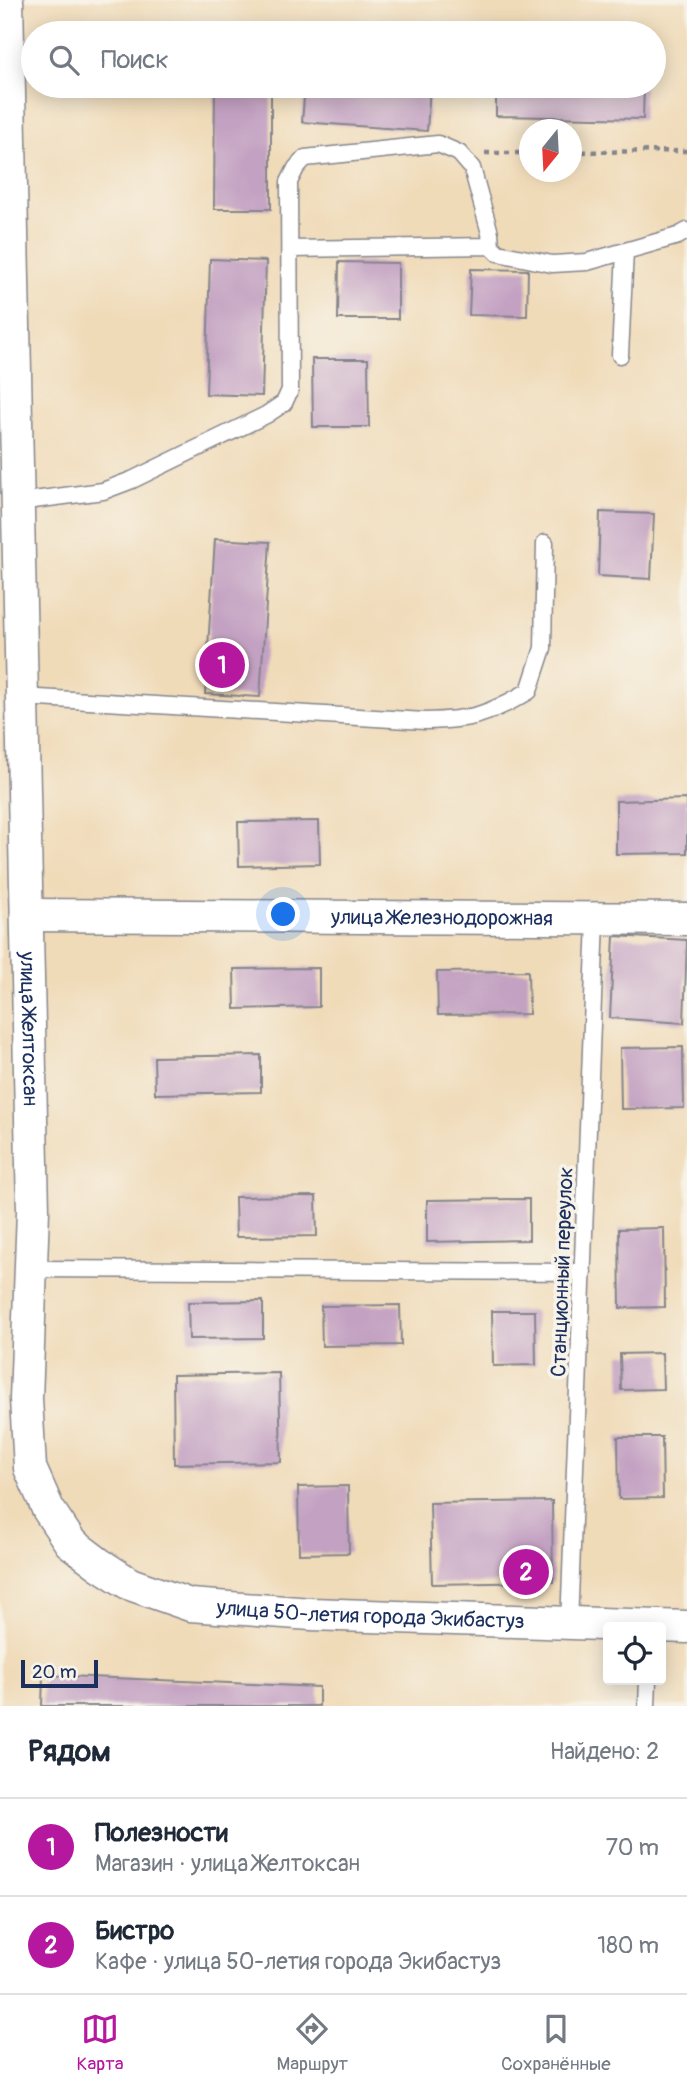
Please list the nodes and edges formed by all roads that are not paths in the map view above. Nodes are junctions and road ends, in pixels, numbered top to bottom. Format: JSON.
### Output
{"nodes":[{"id":1,"x":6,"y":0,"type":"edge"},
{"id":2,"x":687,"y":231,"type":"edge"},
{"id":3,"x":491,"y":246,"type":"junction"},
{"id":4,"x":290,"y":249,"type":"junction"},
{"id":5,"x":625,"y":251,"type":"junction"},
{"id":6,"x":620,"y":355,"type":"dead end"},
{"id":7,"x":18,"y":502,"type":"junction"},
{"id":8,"x":545,"y":543,"type":"dead end"},
{"id":9,"x":22,"y":697,"type":"junction"},
{"id":10,"x":27,"y":915,"type":"junction"},
{"id":11,"x":687,"y":919,"type":"edge"},
{"id":12,"x":596,"y":920,"type":"junction"},
{"id":13,"x":31,"y":1269,"type":"junction"},
{"id":14,"x":583,"y":1272,"type":"junction"},
{"id":15,"x":70,"y":1542,"type":"joint"},
{"id":16,"x":569,"y":1625,"type":"junction"},
{"id":17,"x":603,"y":1626,"type":"edge"},
{"id":18,"x":666,"y":1627,"type":"edge"},
{"id":19,"x":687,"y":1627,"type":"edge"},
{"id":20,"x":648,"y":1685,"type":"edge"},
{"id":21,"x":647,"y":1706,"type":"edge"}],
"edges":[{"from":1,"to":7,"type":"street","name":"улица Желтоксан"},
{"from":2,"to":5,"type":"lane"},
{"from":3,"to":4,"type":"lane"},
{"from":3,"to":4,"type":"lane"},
{"from":3,"to":5,"type":"lane"},
{"from":4,"to":7,"type":"lane"},
{"from":5,"to":6,"type":"lane"},
{"from":7,"to":9,"type":"street","name":"улица Желтоксан"},
{"from":8,"to":9,"type":"lane"},
{"from":9,"to":10,"type":"street","name":"улица Желтоксан"},
{"from":10,"to":12,"type":"street","name":"улица Железнодорожная"},
{"from":10,"to":13,"type":"street","name":"улица Желтоксан"},
{"from":11,"to":12,"type":"street","name":"улица Железнодорожная"},
{"from":12,"to":14,"type":"lane","name":"Станционный переулок"},
{"from":13,"to":14,"type":"lane"},
{"from":13,"to":15,"type":"street","name":"улица Желтоксан"},
{"from":14,"to":16,"type":"lane","name":"Станционный переулок"},
{"from":15,"to":16,"type":"street","name":"улица 50-летия города Экибастуз"},
{"from":16,"to":17,"type":"street","name":"улица 50-летия города Экибастуз"},
{"from":18,"to":19,"type":"street","name":"улица 50-летия города Экибастуз"},
{"from":20,"to":21,"type":"lane"}]}
